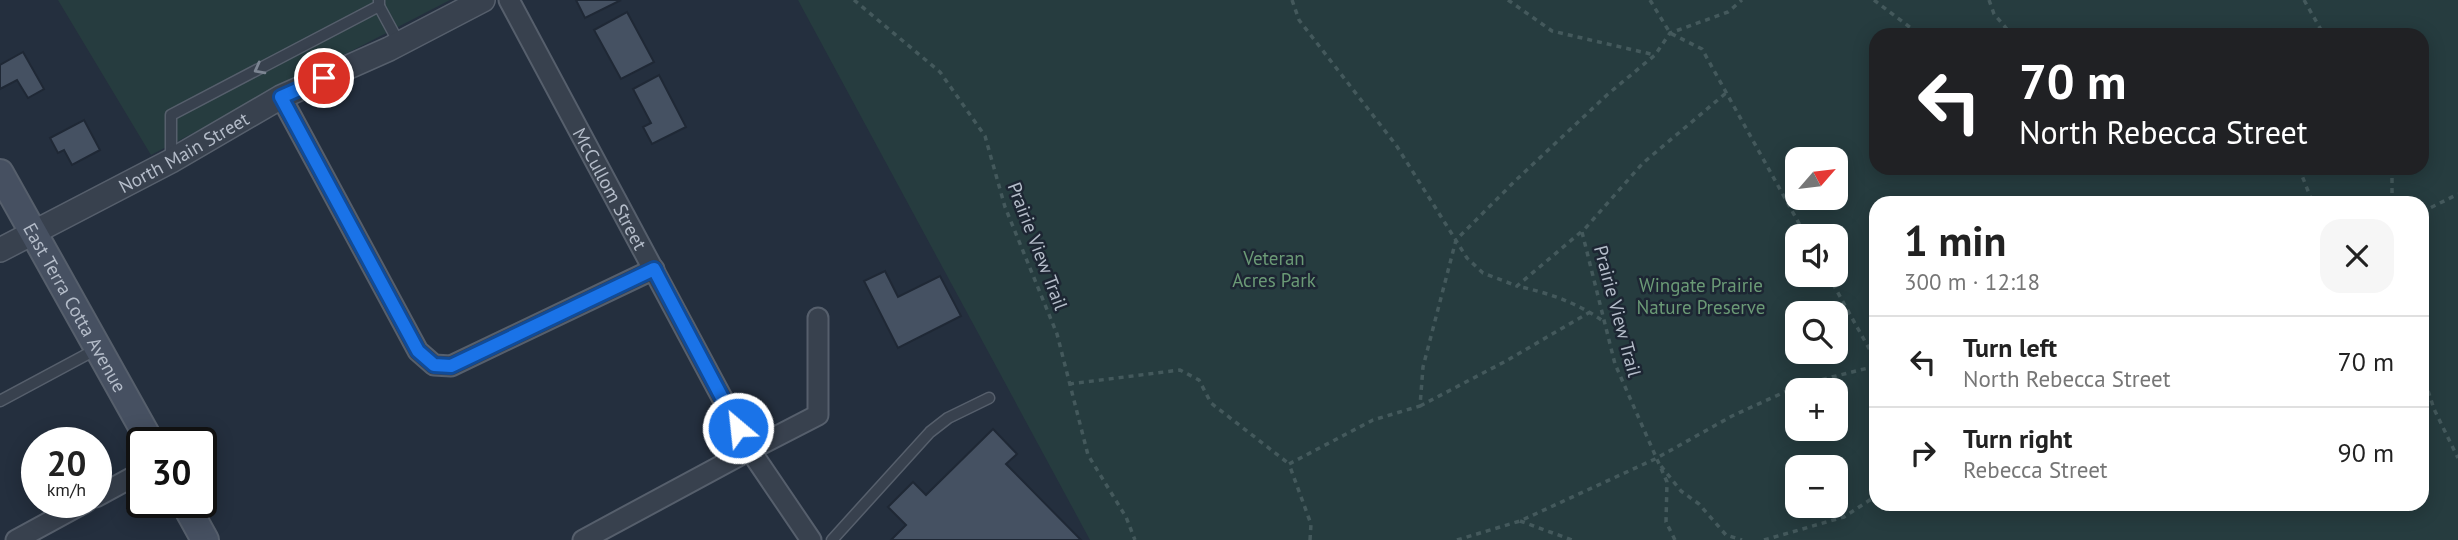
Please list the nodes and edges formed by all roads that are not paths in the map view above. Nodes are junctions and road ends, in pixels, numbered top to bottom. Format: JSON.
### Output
{"nodes":[{"id":1,"x":509,"y":0,"type":"edge"},
{"id":2,"x":476,"y":2,"type":"edge"},
{"id":3,"x":379,"y":3,"type":"edge"},
{"id":4,"x":399,"y":43,"type":"junction"},
{"id":5,"x":281,"y":97,"type":"junction"},
{"id":6,"x":171,"y":161,"type":"junction"},
{"id":7,"x":0,"y":173,"type":"edge"},
{"id":8,"x":34,"y":232,"type":"junction"},
{"id":9,"x":0,"y":250,"type":"edge"},
{"id":10,"x":654,"y":269,"type":"junction"},
{"id":11,"x":818,"y":318,"type":"dead end"},
{"id":12,"x":99,"y":348,"type":"junction"},
{"id":13,"x":989,"y":398,"type":"dead end"},
{"id":14,"x":0,"y":401,"type":"edge"},
{"id":15,"x":142,"y":427,"type":"edge"},
{"id":16,"x":750,"y":450,"type":"junction"},
{"id":17,"x":57,"y":518,"type":"edge"},
{"id":18,"x":193,"y":518,"type":"edge"},
{"id":19,"x":16,"y":540,"type":"edge"},
{"id":20,"x":205,"y":540,"type":"edge"},
{"id":21,"x":583,"y":540,"type":"edge"},
{"id":22,"x":811,"y":540,"type":"edge"},
{"id":23,"x":832,"y":540,"type":"edge"}],
"edges":[{"from":1,"to":10,"type":"street","name":"McCullom Street"},
{"from":2,"to":4,"type":"street","name":"North Main Street"},
{"from":3,"to":4,"type":"lane"},
{"from":3,"to":6,"type":"lane","one_way":true},
{"from":4,"to":5,"type":"street","name":"North Main Street"},
{"from":5,"to":6,"type":"street","name":"North Main Street"},
{"from":5,"to":10,"type":"street"},
{"from":6,"to":8,"type":"street","name":"North Main Street"},
{"from":7,"to":8,"type":"main road","name":"East Terra Cotta Avenue"},
{"from":8,"to":9,"type":"street","name":"North Main Street"},
{"from":8,"to":12,"type":"main road","name":"East Terra Cotta Avenue"},
{"from":10,"to":16,"type":"street","name":"McCullom Street"},
{"from":11,"to":16,"type":"street"},
{"from":12,"to":14,"type":"lane"},
{"from":12,"to":15,"type":"main road","name":"East Terra Cotta Avenue"},
{"from":13,"to":23,"type":"lane"},
{"from":16,"to":21,"type":"street"},
{"from":16,"to":22,"type":"street","name":"McCullom Street"},
{"from":17,"to":19,"type":"street"},
{"from":18,"to":20,"type":"main road"}]}
